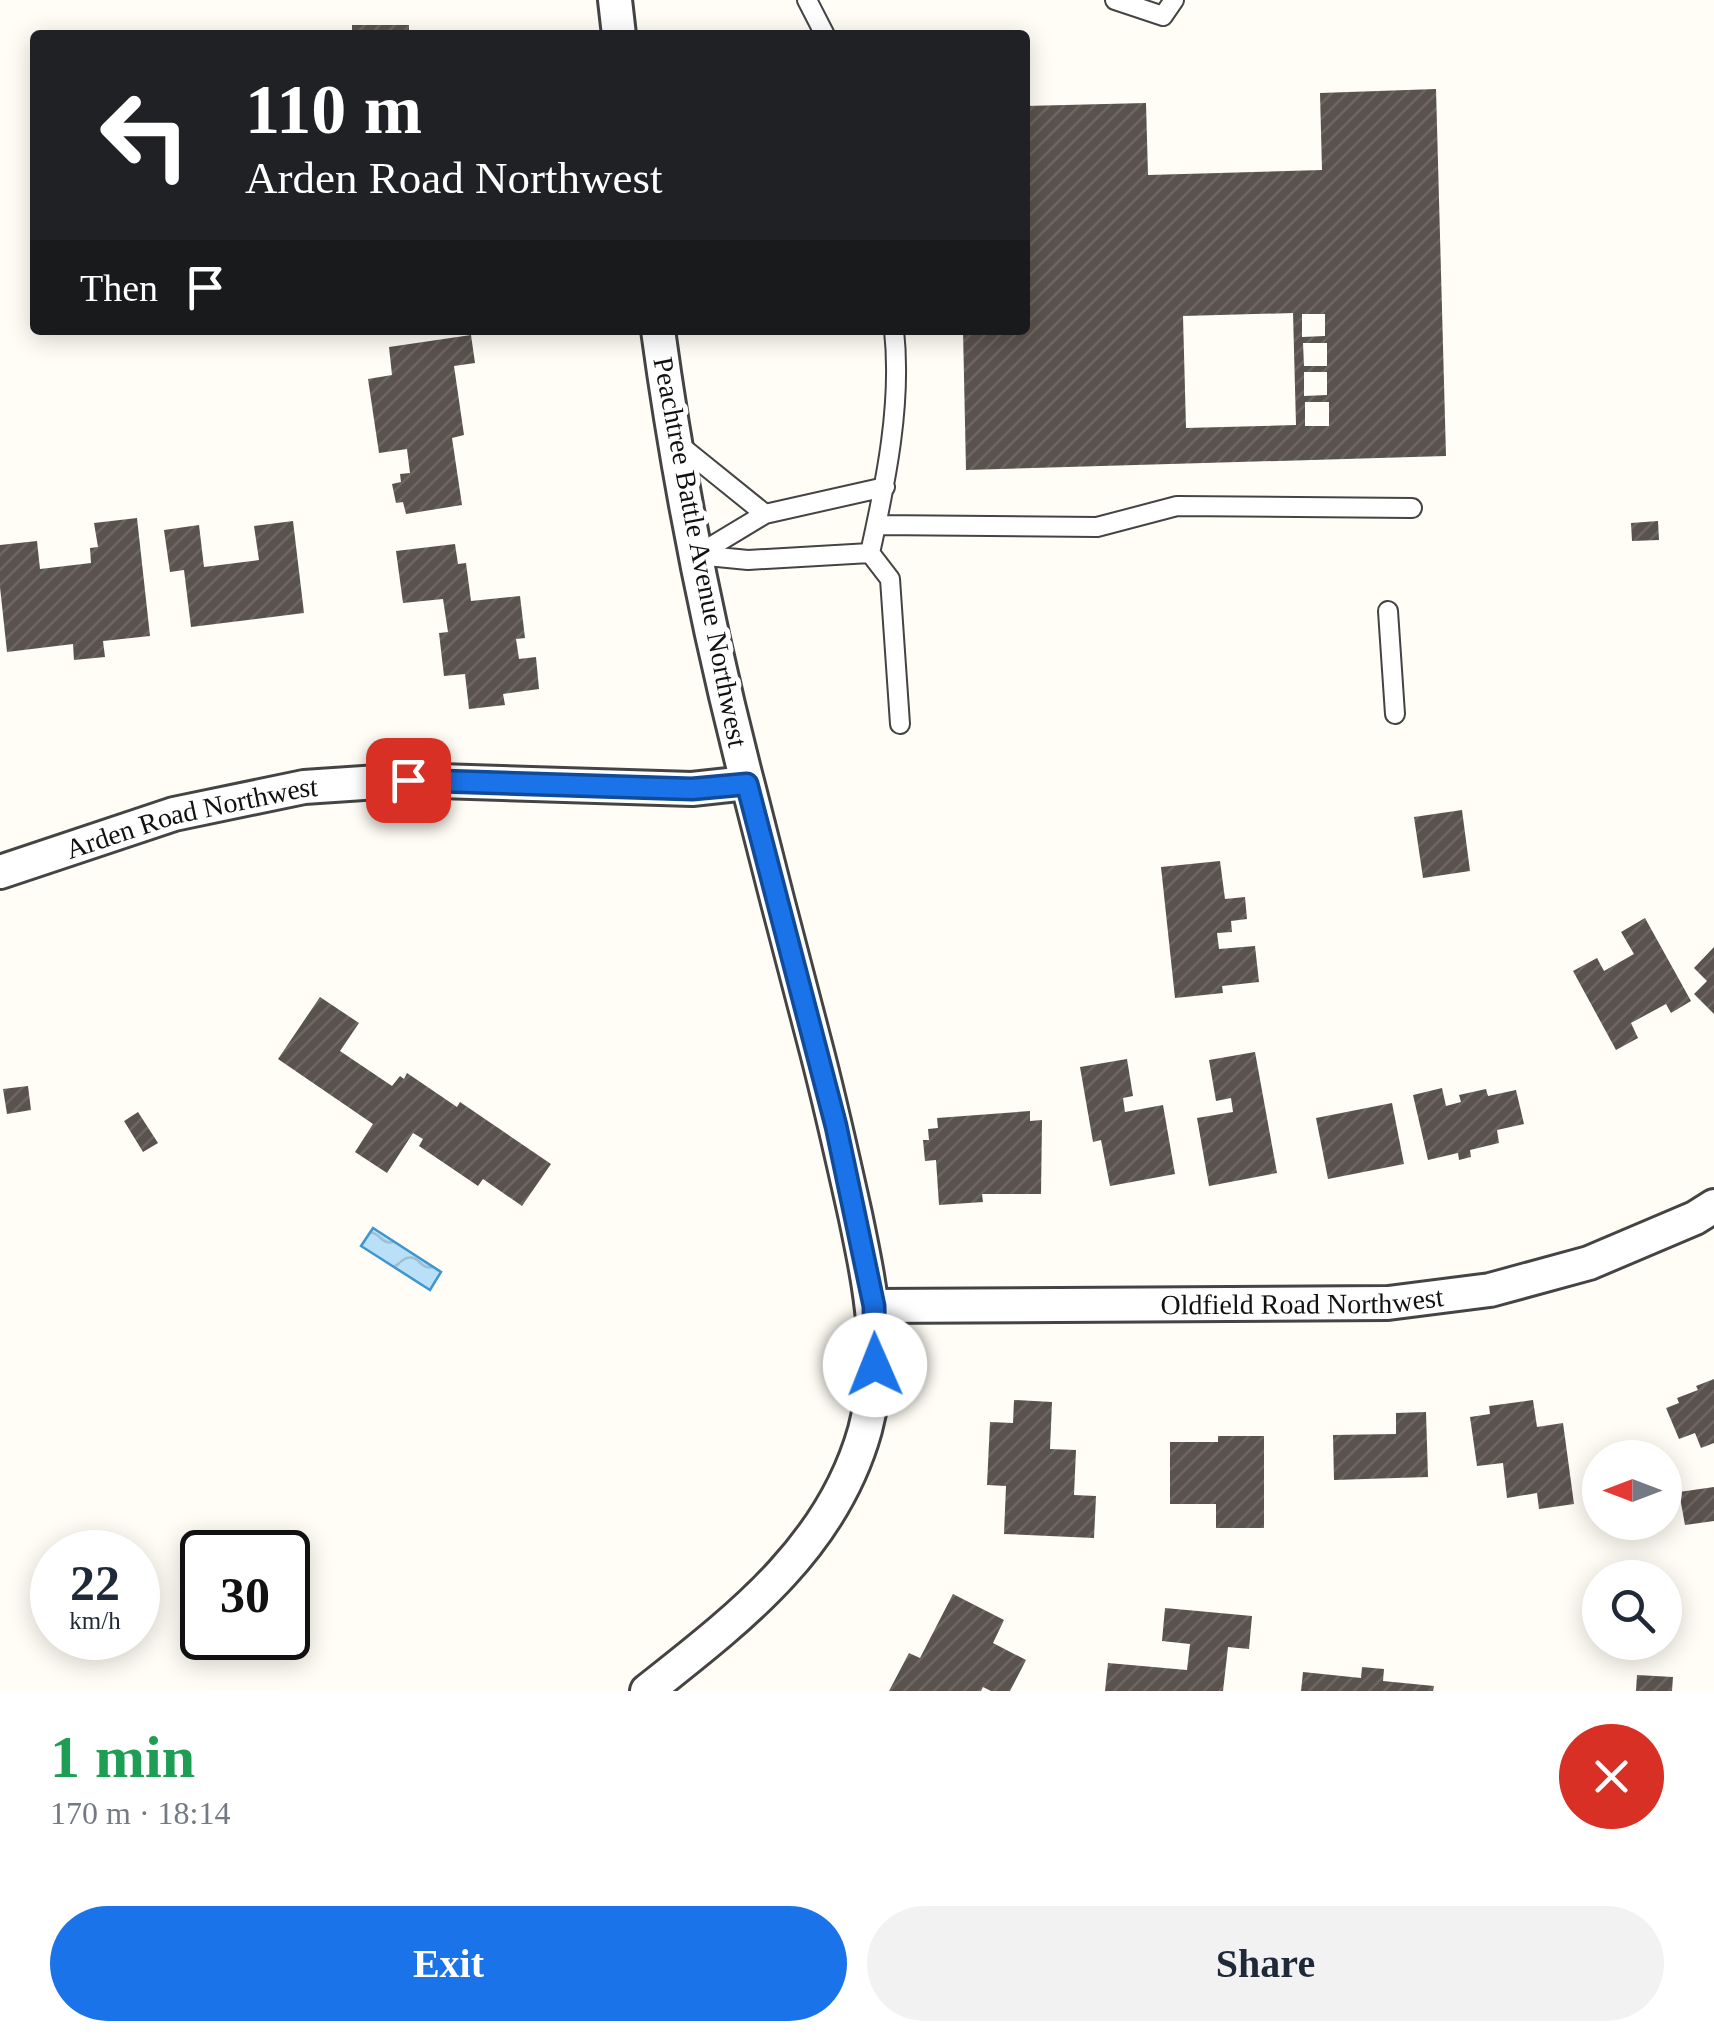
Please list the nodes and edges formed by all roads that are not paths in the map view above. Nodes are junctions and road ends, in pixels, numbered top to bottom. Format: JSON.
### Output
{"nodes":[{"id":1,"x":614,"y":0,"type":"edge"},
{"id":2,"x":807,"y":0,"type":"edge"},
{"id":3,"x":1115,"y":0,"type":"edge"},
{"id":4,"x":1174,"y":0,"type":"edge"},
{"id":5,"x":618,"y":30,"type":"edge"},
{"id":6,"x":822,"y":30,"type":"edge"},
{"id":7,"x":659,"y":335,"type":"edge"},
{"id":8,"x":895,"y":335,"type":"edge"},
{"id":9,"x":676,"y":443,"type":"junction"},
{"id":10,"x":885,"y":487,"type":"junction"},
{"id":11,"x":1412,"y":508,"type":"dead end"},
{"id":12,"x":765,"y":514,"type":"junction"},
{"id":13,"x":876,"y":525,"type":"junction"},
{"id":14,"x":870,"y":553,"type":"junction"},
{"id":15,"x":697,"y":555,"type":"junction"},
{"id":16,"x":1388,"y":611,"type":"dead end"},
{"id":17,"x":1395,"y":714,"type":"dead end"},
{"id":18,"x":900,"y":724,"type":"dead end"},
{"id":19,"x":747,"y":784,"type":"junction"},
{"id":20,"x":0,"y":872,"type":"edge"},
{"id":21,"x":1714,"y":1206,"type":"edge"},
{"id":22,"x":874,"y":1306,"type":"junction"},
{"id":23,"x":646,"y":1691,"type":"edge"}],
"edges":[{"from":1,"to":5,"type":"street"},
{"from":2,"to":6,"type":"lane"},
{"from":3,"to":4,"type":"lane"},
{"from":7,"to":9,"type":"street","name":"Peachtree Battle Avenue Northwest"},
{"from":8,"to":10,"type":"lane"},
{"from":9,"to":12,"type":"lane"},
{"from":9,"to":15,"type":"street","name":"Peachtree Battle Avenue Northwest"},
{"from":10,"to":12,"type":"lane"},
{"from":10,"to":13,"type":"lane"},
{"from":11,"to":13,"type":"lane"},
{"from":12,"to":15,"type":"lane"},
{"from":13,"to":14,"type":"lane"},
{"from":14,"to":15,"type":"lane"},
{"from":14,"to":18,"type":"lane"},
{"from":15,"to":19,"type":"street","name":"Peachtree Battle Avenue Northwest"},
{"from":16,"to":17,"type":"lane"},
{"from":19,"to":20,"type":"street","name":"Arden Road Northwest"},
{"from":19,"to":22,"type":"street","name":"Peachtree Battle Avenue Northwest"},
{"from":21,"to":22,"type":"street","name":"Oldfield Road Northwest"},
{"from":22,"to":23,"type":"street","name":"Peachtree Battle Avenue Northwest"}]}
